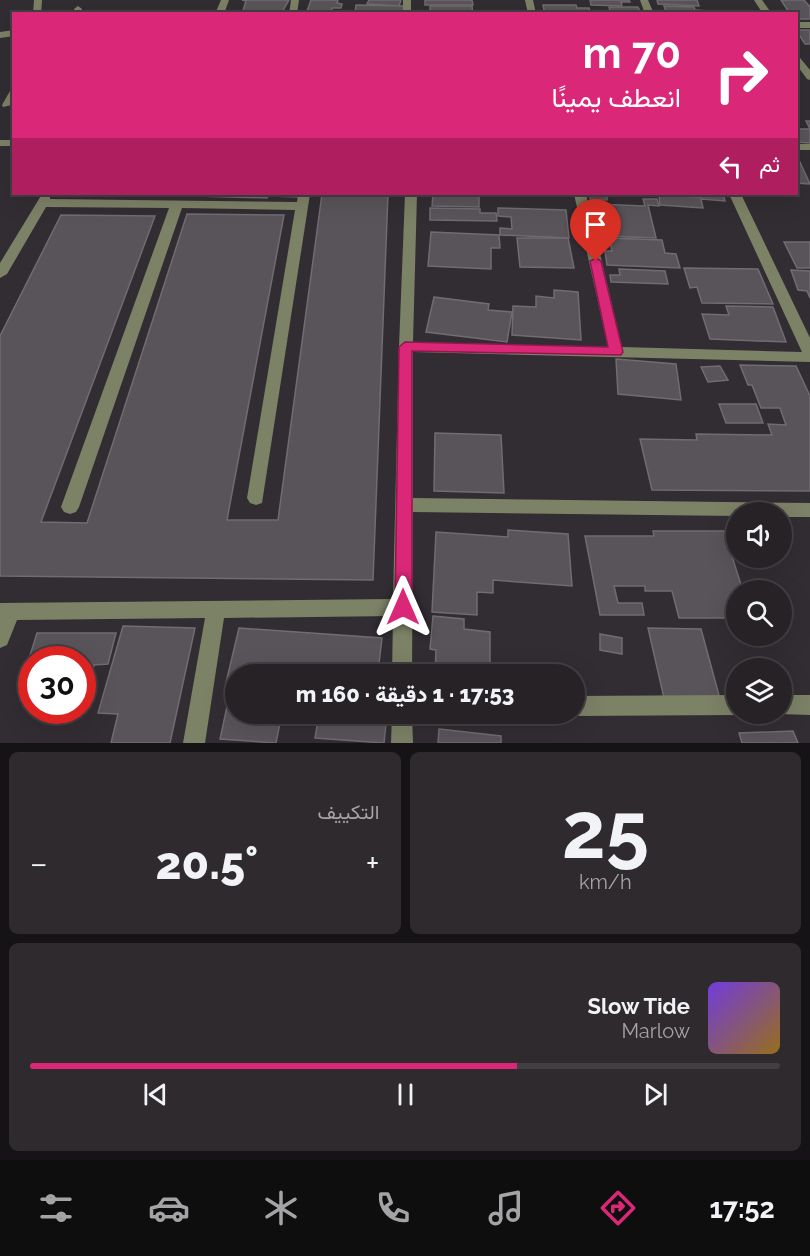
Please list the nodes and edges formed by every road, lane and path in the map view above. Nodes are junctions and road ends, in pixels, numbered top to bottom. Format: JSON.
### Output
{"nodes":[{"id":1,"x":798,"y":59,"type":"edge"},
{"id":2,"x":810,"y":77,"type":"edge"},
{"id":3,"x":411,"y":195,"type":"edge"},
{"id":4,"x":580,"y":195,"type":"edge"},
{"id":5,"x":735,"y":195,"type":"edge"},
{"id":6,"x":44,"y":198,"type":"edge"},
{"id":7,"x":302,"y":200,"type":"edge"},
{"id":8,"x":177,"y":204,"type":"junction"},
{"id":9,"x":0,"y":274,"type":"edge"},
{"id":10,"x":405,"y":347,"type":"junction"},
{"id":11,"x":616,"y":352,"type":"junction"},
{"id":12,"x":810,"y":355,"type":"edge"},
{"id":13,"x":256,"y":498,"type":"dead end"},
{"id":14,"x":404,"y":506,"type":"junction"},
{"id":15,"x":70,"y":507,"type":"dead end"},
{"id":16,"x":810,"y":510,"type":"edge"},
{"id":17,"x":403,"y":607,"type":"junction"},
{"id":18,"x":216,"y":610,"type":"junction"},
{"id":19,"x":5,"y":612,"type":"edge"},
{"id":20,"x":0,"y":639,"type":"edge"},
{"id":21,"x":402,"y":664,"type":"edge"},
{"id":22,"x":726,"y":705,"type":"edge"},
{"id":23,"x":792,"y":705,"type":"edge"},
{"id":24,"x":810,"y":705,"type":"edge"},
{"id":25,"x":585,"y":706,"type":"edge"},
{"id":26,"x":402,"y":724,"type":"edge"},
{"id":27,"x":194,"y":743,"type":"edge"},
{"id":28,"x":402,"y":743,"type":"edge"}],
"edges":[{"from":1,"to":2,"type":"street"},
{"from":3,"to":10,"type":"street"},
{"from":4,"to":11,"type":"street"},
{"from":5,"to":12,"type":"street"},
{"from":6,"to":8,"type":"street"},
{"from":6,"to":9,"type":"street"},
{"from":7,"to":8,"type":"street"},
{"from":7,"to":13,"type":"street"},
{"from":8,"to":15,"type":"street"},
{"from":10,"to":11,"type":"street"},
{"from":10,"to":14,"type":"street"},
{"from":11,"to":12,"type":"street"},
{"from":14,"to":16,"type":"street"},
{"from":14,"to":17,"type":"street"},
{"from":17,"to":18,"type":"street"},
{"from":17,"to":21,"type":"street"},
{"from":18,"to":19,"type":"street"},
{"from":18,"to":27,"type":"street"},
{"from":19,"to":20,"type":"street"},
{"from":22,"to":25,"type":"street"},
{"from":23,"to":24,"type":"street"},
{"from":26,"to":28,"type":"street"}]}
